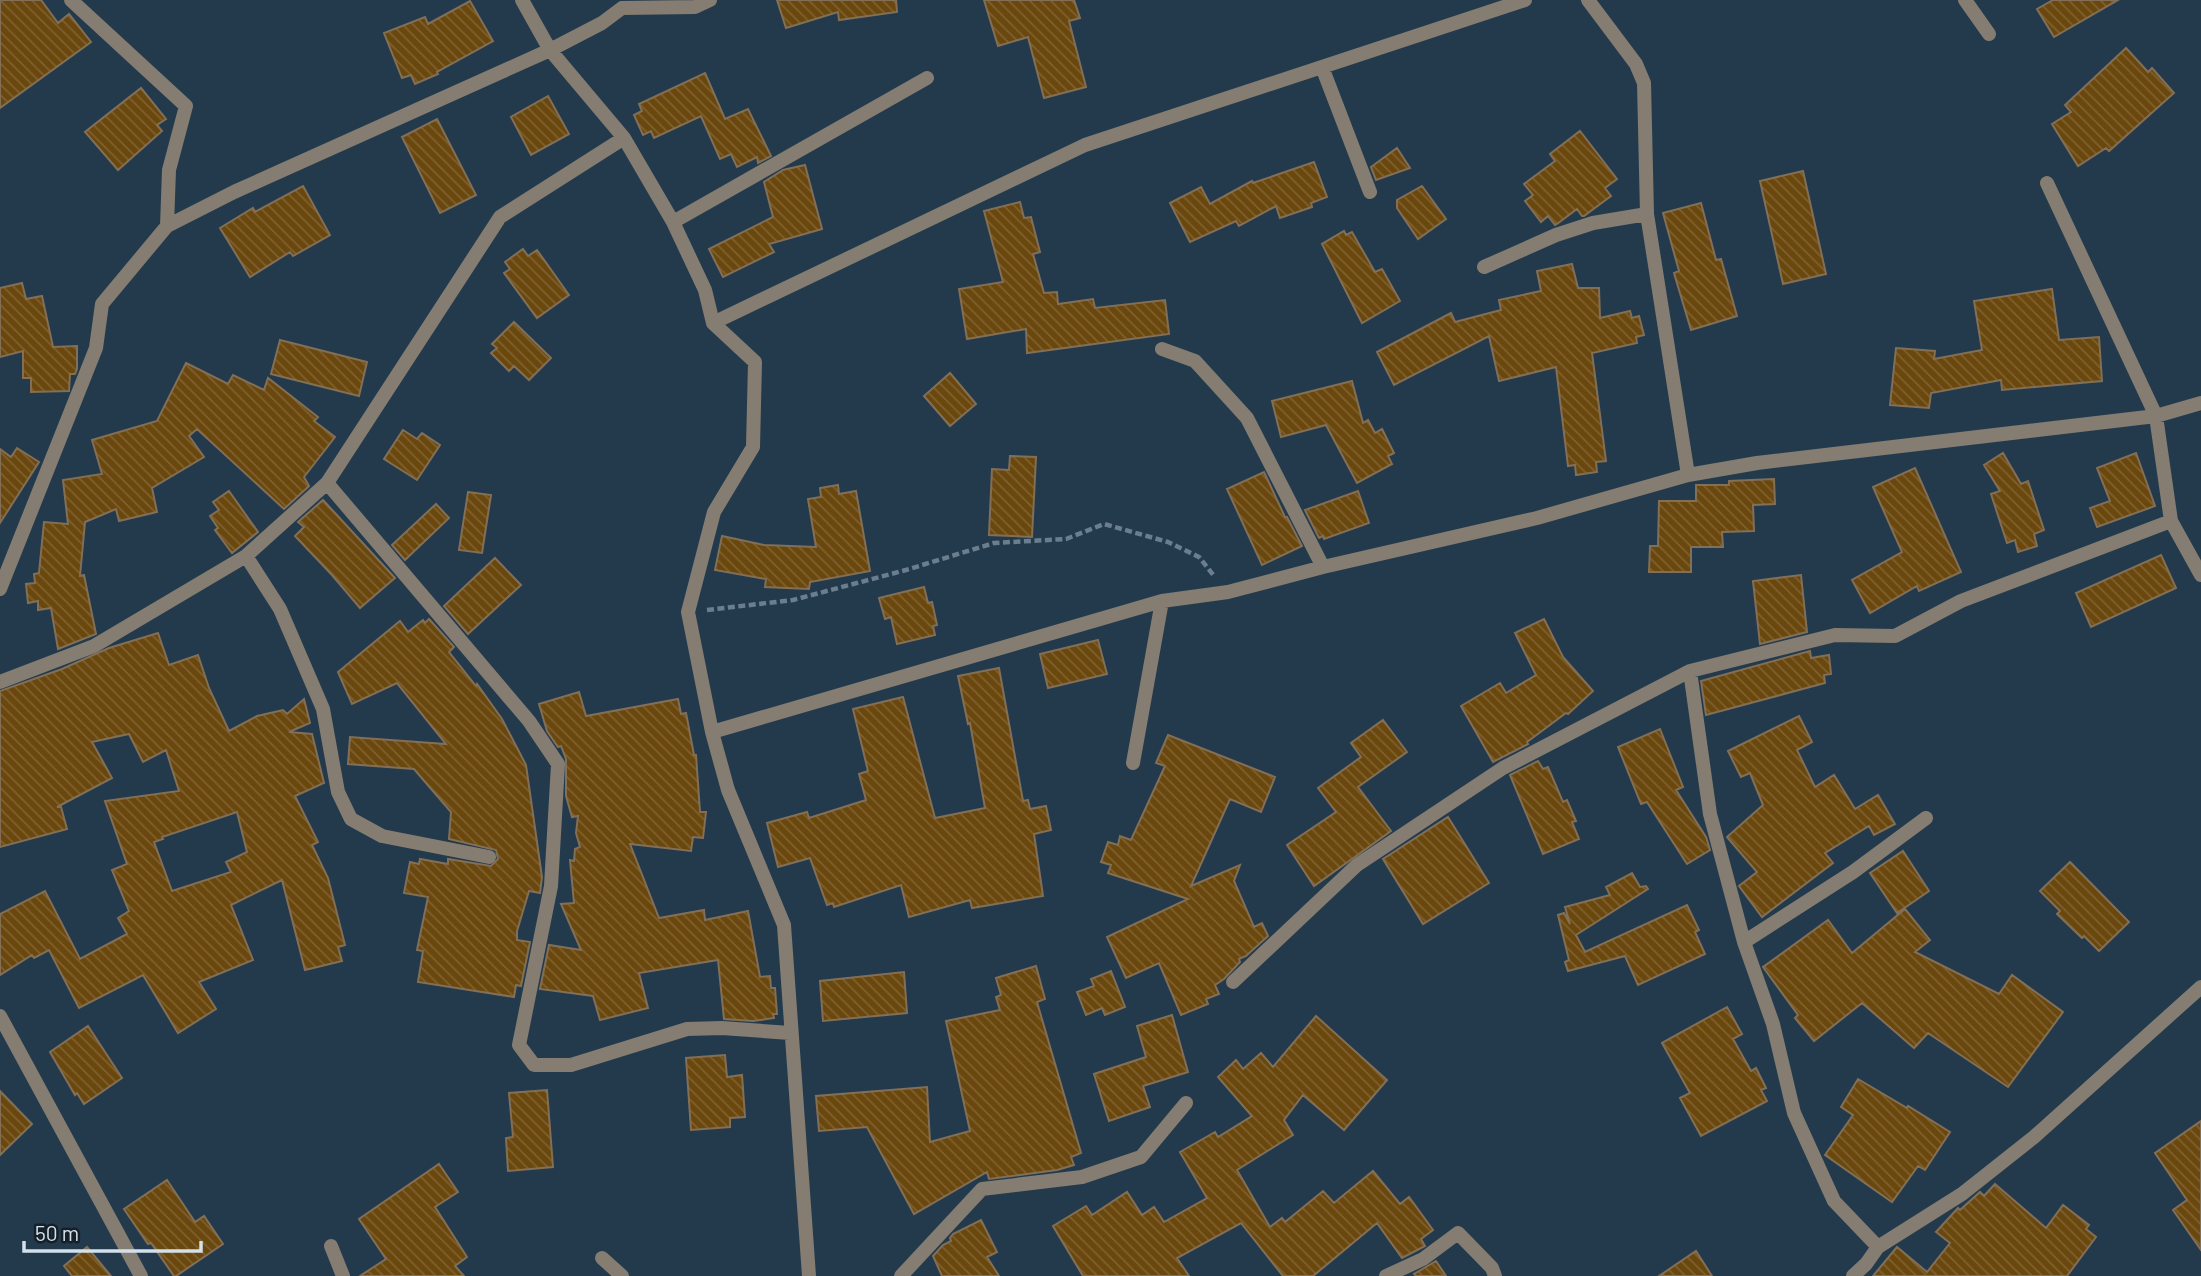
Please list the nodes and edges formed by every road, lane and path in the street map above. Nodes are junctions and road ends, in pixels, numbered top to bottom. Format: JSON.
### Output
{"nodes":[{"id":1,"x":71,"y":0,"type":"edge"},
{"id":2,"x":522,"y":0,"type":"edge"},
{"id":3,"x":710,"y":0,"type":"edge"},
{"id":4,"x":1525,"y":0,"type":"edge"},
{"id":5,"x":1588,"y":0,"type":"edge"},
{"id":6,"x":1965,"y":0,"type":"edge"},
{"id":7,"x":1989,"y":34,"type":"dead end"},
{"id":8,"x":550,"y":50,"type":"junction"},
{"id":9,"x":1322,"y":67,"type":"junction"},
{"id":10,"x":928,"y":78,"type":"dead end"},
{"id":11,"x":624,"y":138,"type":"junction"},
{"id":12,"x":2047,"y":183,"type":"dead end"},
{"id":13,"x":1370,"y":192,"type":"dead end"},
{"id":14,"x":1647,"y":214,"type":"junction"},
{"id":15,"x":673,"y":222,"type":"junction"},
{"id":16,"x":167,"y":226,"type":"junction"},
{"id":17,"x":1484,"y":267,"type":"dead end"},
{"id":18,"x":713,"y":323,"type":"junction"},
{"id":19,"x":1162,"y":349,"type":"dead end"},
{"id":20,"x":2201,"y":403,"type":"edge"},
{"id":21,"x":2156,"y":416,"type":"junction"},
{"id":22,"x":1688,"y":475,"type":"junction"},
{"id":23,"x":327,"y":483,"type":"junction"},
{"id":24,"x":2171,"y":522,"type":"junction"},
{"id":25,"x":246,"y":556,"type":"junction"},
{"id":26,"x":1323,"y":567,"type":"junction"},
{"id":27,"x":2201,"y":575,"type":"edge"},
{"id":28,"x":0,"y":589,"type":"edge"},
{"id":29,"x":1228,"y":593,"type":"junction"},
{"id":30,"x":1162,"y":601,"type":"junction"},
{"id":31,"x":688,"y":612,"type":"junction"},
{"id":32,"x":1690,"y":671,"type":"junction"},
{"id":33,"x":0,"y":682,"type":"edge"},
{"id":34,"x":712,"y":732,"type":"junction"},
{"id":35,"x":1133,"y":763,"type":"dead end"},
{"id":36,"x":1926,"y":818,"type":"dead end"},
{"id":37,"x":489,"y":857,"type":"dead end"},
{"id":38,"x":1744,"y":942,"type":"junction"},
{"id":39,"x":1233,"y":982,"type":"dead end"},
{"id":40,"x":2201,"y":987,"type":"edge"},
{"id":41,"x":0,"y":1016,"type":"edge"},
{"id":42,"x":790,"y":1033,"type":"junction"},
{"id":43,"x":1186,"y":1103,"type":"dead end"},
{"id":44,"x":331,"y":1246,"type":"dead end"},
{"id":45,"x":1878,"y":1247,"type":"junction"},
{"id":46,"x":602,"y":1258,"type":"dead end"},
{"id":47,"x":141,"y":1276,"type":"edge"},
{"id":48,"x":343,"y":1276,"type":"edge"},
{"id":49,"x":622,"y":1276,"type":"edge"},
{"id":50,"x":809,"y":1276,"type":"edge"},
{"id":51,"x":901,"y":1276,"type":"edge"},
{"id":52,"x":1386,"y":1276,"type":"edge"},
{"id":53,"x":1495,"y":1276,"type":"edge"},
{"id":54,"x":1853,"y":1276,"type":"edge"}],
"edges":[{"from":1,"to":16,"type":"street"},
{"from":2,"to":8,"type":"street"},
{"from":3,"to":8,"type":"street"},
{"from":4,"to":9,"type":"street"},
{"from":5,"to":14,"type":"street"},
{"from":6,"to":7,"type":"street"},
{"from":8,"to":11,"type":"street"},
{"from":8,"to":16,"type":"street"},
{"from":9,"to":13,"type":"street"},
{"from":9,"to":18,"type":"street"},
{"from":10,"to":15,"type":"street"},
{"from":11,"to":15,"type":"street"},
{"from":11,"to":23,"type":"street"},
{"from":12,"to":21,"type":"street"},
{"from":14,"to":17,"type":"street"},
{"from":14,"to":22,"type":"street"},
{"from":15,"to":18,"type":"street"},
{"from":16,"to":28,"type":"street"},
{"from":18,"to":31,"type":"street"},
{"from":19,"to":26,"type":"street"},
{"from":20,"to":21,"type":"street"},
{"from":21,"to":22,"type":"street"},
{"from":21,"to":24,"type":"street"},
{"from":22,"to":26,"type":"street"},
{"from":23,"to":25,"type":"street"},
{"from":23,"to":42,"type":"street"},
{"from":24,"to":27,"type":"street"},
{"from":24,"to":32,"type":"street"},
{"from":25,"to":33,"type":"street"},
{"from":25,"to":37,"type":"street"},
{"from":26,"to":29,"type":"street"},
{"from":29,"to":30,"type":"street"},
{"from":29,"to":31,"type":"path"},
{"from":30,"to":34,"type":"street"},
{"from":30,"to":35,"type":"street"},
{"from":31,"to":34,"type":"street"},
{"from":32,"to":38,"type":"street"},
{"from":32,"to":39,"type":"street"},
{"from":34,"to":42,"type":"street"},
{"from":36,"to":38,"type":"street"},
{"from":38,"to":45,"type":"street"},
{"from":40,"to":45,"type":"street"},
{"from":41,"to":47,"type":"street"},
{"from":42,"to":50,"type":"street"},
{"from":43,"to":51,"type":"street"},
{"from":44,"to":48,"type":"street"},
{"from":45,"to":54,"type":"street"},
{"from":46,"to":49,"type":"street"},
{"from":52,"to":53,"type":"street"}]}
